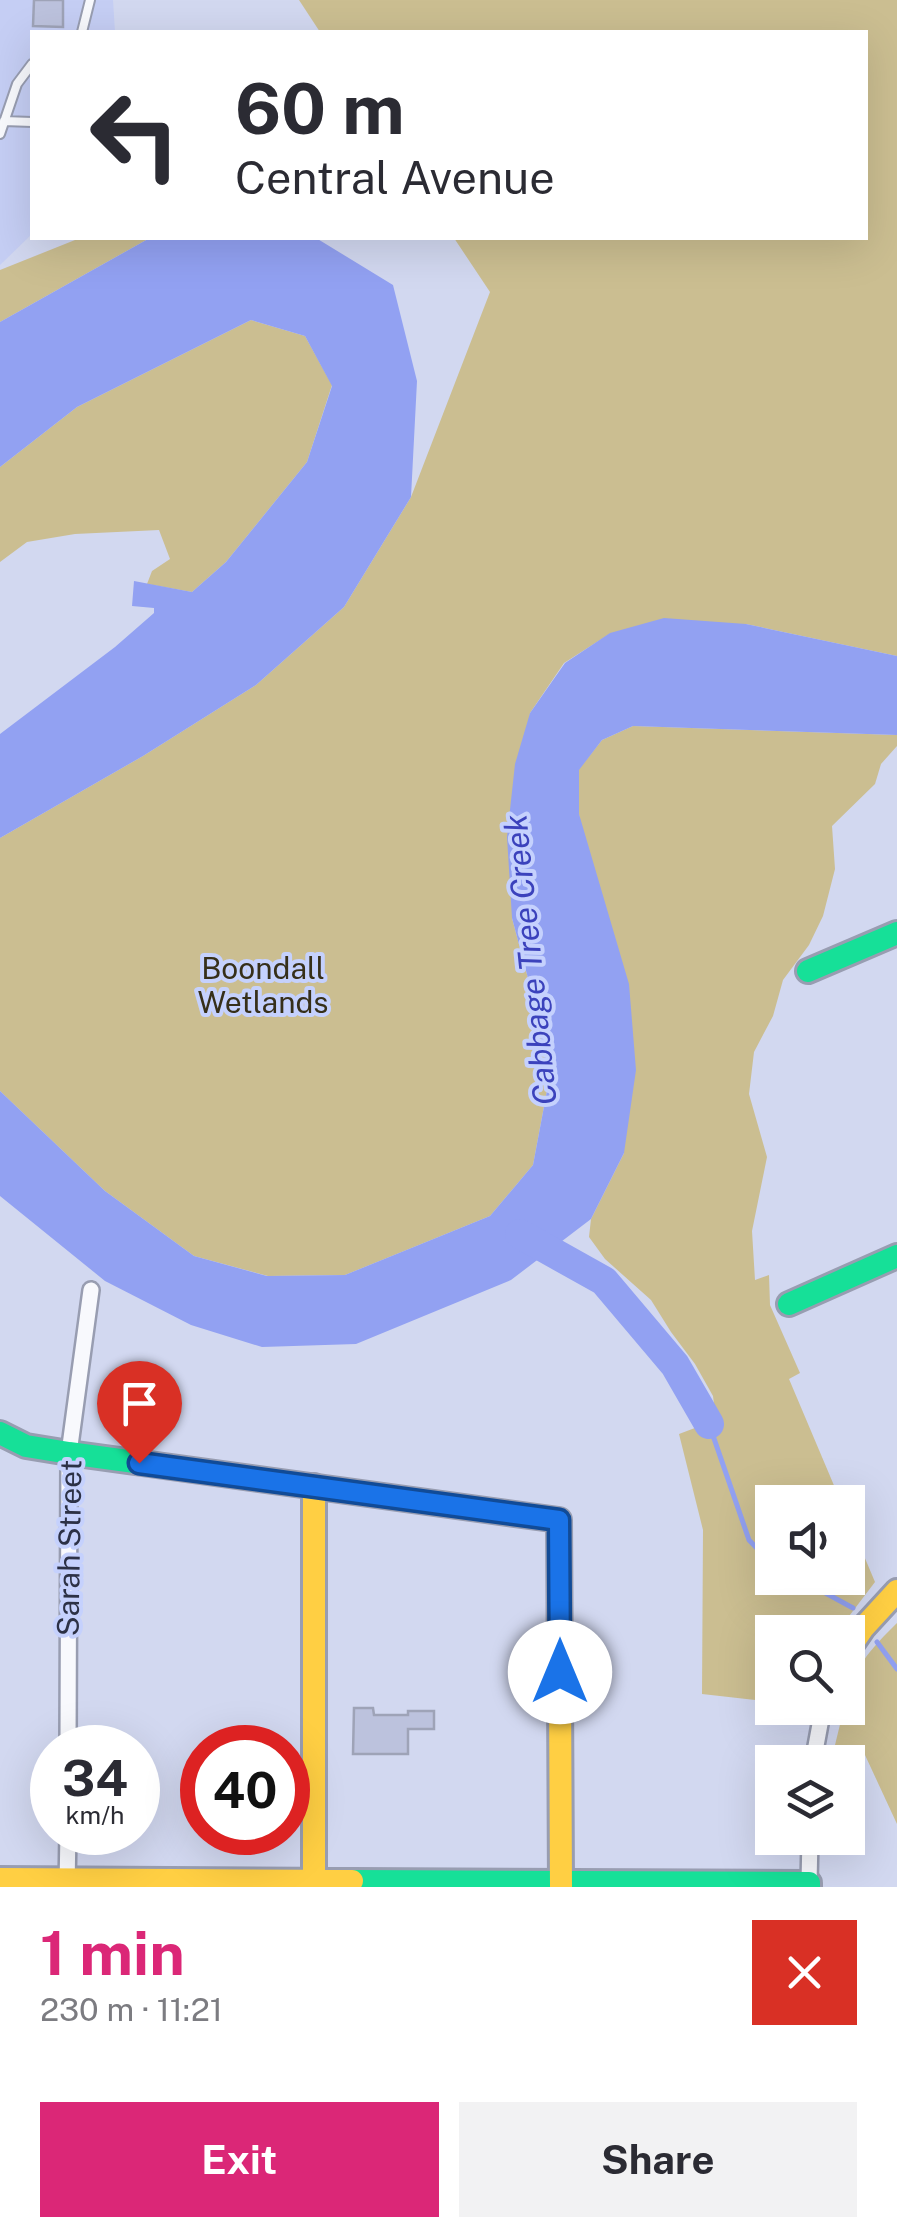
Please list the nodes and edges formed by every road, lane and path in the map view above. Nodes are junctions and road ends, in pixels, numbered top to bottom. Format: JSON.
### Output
{"nodes":[{"id":1,"x":90,"y":0,"type":"edge"},
{"id":2,"x":82,"y":30,"type":"edge"},
{"id":3,"x":30,"y":67,"type":"edge"},
{"id":4,"x":4,"y":121,"type":"junction"},
{"id":5,"x":30,"y":122,"type":"edge"},
{"id":6,"x":0,"y":134,"type":"edge"},
{"id":7,"x":897,"y":933,"type":"edge"},
{"id":8,"x":808,"y":970,"type":"dead end"},
{"id":9,"x":897,"y":1256,"type":"edge"},
{"id":10,"x":90,"y":1290,"type":"dead end"},
{"id":11,"x":789,"y":1304,"type":"dead end"},
{"id":12,"x":0,"y":1433,"type":"edge"},
{"id":13,"x":69,"y":1453,"type":"junction"},
{"id":14,"x":314,"y":1486,"type":"junction"},
{"id":15,"x":897,"y":1591,"type":"edge"},
{"id":16,"x":865,"y":1626,"type":"edge"},
{"id":17,"x":68,"y":1725,"type":"edge"},
{"id":18,"x":68,"y":1855,"type":"edge"},
{"id":19,"x":810,"y":1855,"type":"edge"},
{"id":20,"x":0,"y":1878,"type":"edge"},
{"id":21,"x":67,"y":1883,"type":"edge"},
{"id":22,"x":314,"y":1884,"type":"edge"},
{"id":23,"x":561,"y":1885,"type":"edge"},
{"id":24,"x":809,"y":1885,"type":"edge"}],
"edges":[{"from":1,"to":2,"type":"lane"},
{"from":3,"to":4,"type":"lane"},
{"from":4,"to":5,"type":"lane"},
{"from":4,"to":6,"type":"lane"},
{"from":7,"to":8,"type":"street"},
{"from":9,"to":11,"type":"street"},
{"from":10,"to":13,"type":"street","name":"Sarah Street"},
{"from":12,"to":13,"type":"street"},
{"from":13,"to":14,"type":"street"},
{"from":13,"to":17,"type":"street","name":"Sarah Street"},
{"from":14,"to":22,"type":"street"},
{"from":14,"to":23,"type":"street"},
{"from":15,"to":16,"type":"street"},
{"from":18,"to":21,"type":"street"},
{"from":19,"to":24,"type":"street"},
{"from":20,"to":21,"type":"street"},
{"from":21,"to":22,"type":"street"},
{"from":22,"to":23,"type":"street"},
{"from":23,"to":24,"type":"street"}]}
